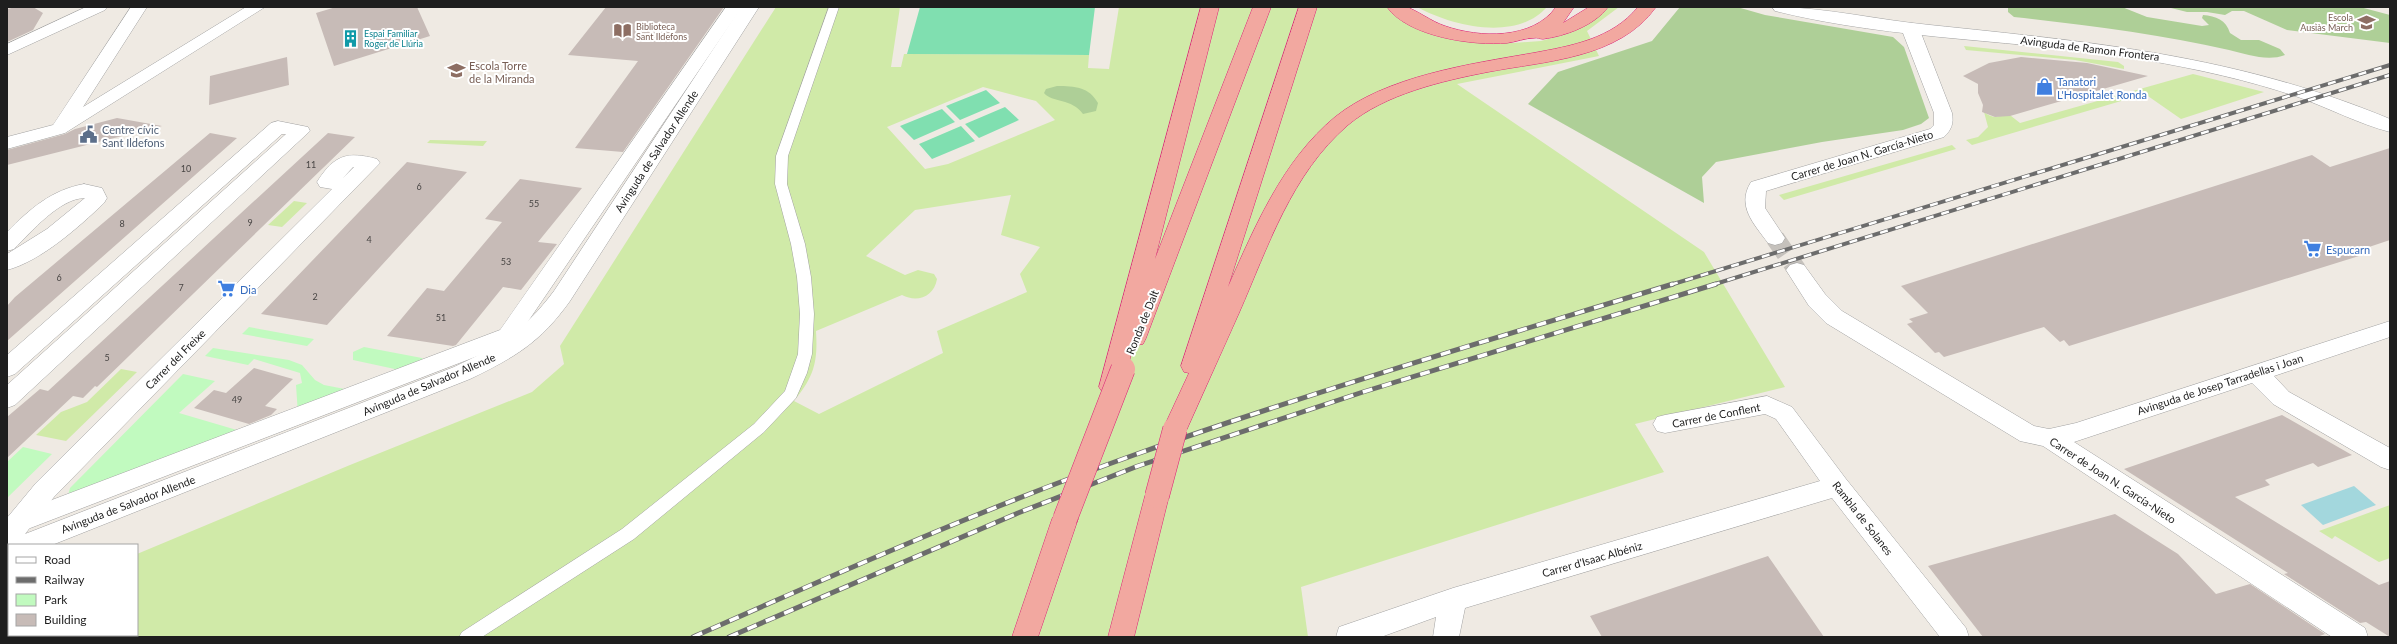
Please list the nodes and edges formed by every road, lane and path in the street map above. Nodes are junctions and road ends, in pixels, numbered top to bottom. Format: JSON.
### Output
{"nodes":[{"id":1,"x":99,"y":7,"type":"edge"},
{"id":2,"x":139,"y":7,"type":"edge"},
{"id":3,"x":257,"y":7,"type":"edge"},
{"id":4,"x":734,"y":7,"type":"edge"},
{"id":5,"x":750,"y":7,"type":"edge"},
{"id":6,"x":834,"y":7,"type":"edge"},
{"id":7,"x":1210,"y":7,"type":"edge"},
{"id":8,"x":1262,"y":7,"type":"edge"},
{"id":9,"x":1308,"y":7,"type":"edge"},
{"id":10,"x":1396,"y":7,"type":"edge"},
{"id":11,"x":1565,"y":7,"type":"edge"},
{"id":12,"x":1599,"y":7,"type":"edge"},
{"id":13,"x":1647,"y":7,"type":"edge"},
{"id":14,"x":1781,"y":7,"type":"edge"},
{"id":15,"x":1831,"y":7,"type":"edge"},
{"id":16,"x":1910,"y":28,"type":"junction"},
{"id":17,"x":1496,"y":38,"type":"junction"},
{"id":18,"x":7,"y":50,"type":"edge"},
{"id":19,"x":2390,"y":116,"type":"edge"},
{"id":20,"x":2390,"y":126,"type":"edge"},
{"id":21,"x":59,"y":129,"type":"junction"},
{"id":22,"x":7,"y":143,"type":"edge"},
{"id":23,"x":348,"y":185,"type":"dead end"},
{"id":24,"x":1775,"y":238,"type":"tunnel mouth"},
{"id":25,"x":7,"y":244,"type":"edge"},
{"id":26,"x":7,"y":263,"type":"edge"},
{"id":27,"x":1796,"y":270,"type":"tunnel mouth"},
{"id":28,"x":2388,"y":331,"type":"edge"},
{"id":29,"x":1206,"y":343,"type":"junction"},
{"id":30,"x":7,"y":368,"type":"edge"},
{"id":31,"x":1119,"y":370,"type":"junction"},
{"id":32,"x":2256,"y":372,"type":"junction"},
{"id":33,"x":7,"y":399,"type":"edge"},
{"id":34,"x":1767,"y":405,"type":"joint"},
{"id":35,"x":1665,"y":424,"type":"dead end"},
{"id":36,"x":2049,"y":438,"type":"junction"},
{"id":37,"x":2390,"y":460,"type":"edge"},
{"id":38,"x":1837,"y":486,"type":"junction"},
{"id":39,"x":11,"y":529,"type":"edge"},
{"id":40,"x":27,"y":544,"type":"edge"},
{"id":41,"x":1453,"y":600,"type":"junction"},
{"id":42,"x":1349,"y":636,"type":"edge"},
{"id":43,"x":468,"y":637,"type":"edge"},
{"id":44,"x":1025,"y":637,"type":"edge"},
{"id":45,"x":1120,"y":637,"type":"edge"},
{"id":46,"x":1446,"y":637,"type":"edge"},
{"id":47,"x":1956,"y":637,"type":"edge"},
{"id":48,"x":2355,"y":637,"type":"edge"}],
"edges":[{"from":1,"to":18,"type":"street"},
{"from":2,"to":21,"type":"street"},
{"from":3,"to":21,"type":"street"},
{"from":4,"to":39,"type":"street"},
{"from":5,"to":40,"type":"street","name":"Avinguda de Salvador Allende"},
{"from":6,"to":43,"type":"lane"},
{"from":7,"to":31,"type":"highway"},
{"from":8,"to":31,"type":"highway","name":"Ronda de Dalt"},
{"from":9,"to":29,"type":"highway"},
{"from":10,"to":17,"type":"highway"},
{"from":11,"to":17,"type":"highway"},
{"from":12,"to":17,"type":"highway"},
{"from":13,"to":29,"type":"highway"},
{"from":14,"to":16,"type":"street","name":"Avinguda de Ramon Frontera"},
{"from":15,"to":19,"type":"street","name":"Avinguda de Ramon Frontera"},
{"from":16,"to":20,"type":"street","name":"Avinguda de Ramon Frontera"},
{"from":16,"to":24,"type":"street","name":"Carrer de Joan N. García-Nieto"},
{"from":21,"to":22,"type":"street"},
{"from":23,"to":39,"type":"street","name":"Carrer del Freixe"},
{"from":25,"to":26,"type":"street"},
{"from":27,"to":36,"type":"street","name":"Carrer de Joan N. García-Nieto"},
{"from":28,"to":32,"type":"street","name":"Avinguda de Josep Tarradellas i Joan"},
{"from":29,"to":45,"type":"highway","bridge":true},
{"from":30,"to":33,"type":"street"},
{"from":31,"to":44,"type":"highway","name":"Ronda de Dalt","bridge":true},
{"from":32,"to":36,"type":"street","name":"Avinguda de Josep Tarradellas i Joan"},
{"from":32,"to":37,"type":"street"},
{"from":34,"to":35,"type":"street","name":"Carrer de Conflent"},
{"from":34,"to":38,"type":"street","name":"Rambla de Solanes"},
{"from":36,"to":48,"type":"street","name":"Carrer de Joan N. García-Nieto"},
{"from":38,"to":41,"type":"street","name":"Carrer d'Isaac Albéniz"},
{"from":38,"to":47,"type":"street","name":"Rambla de Solanes"},
{"from":41,"to":42,"type":"street","name":"Carrer d'Isaac Albéniz"},
{"from":41,"to":46,"type":"street"}]}
